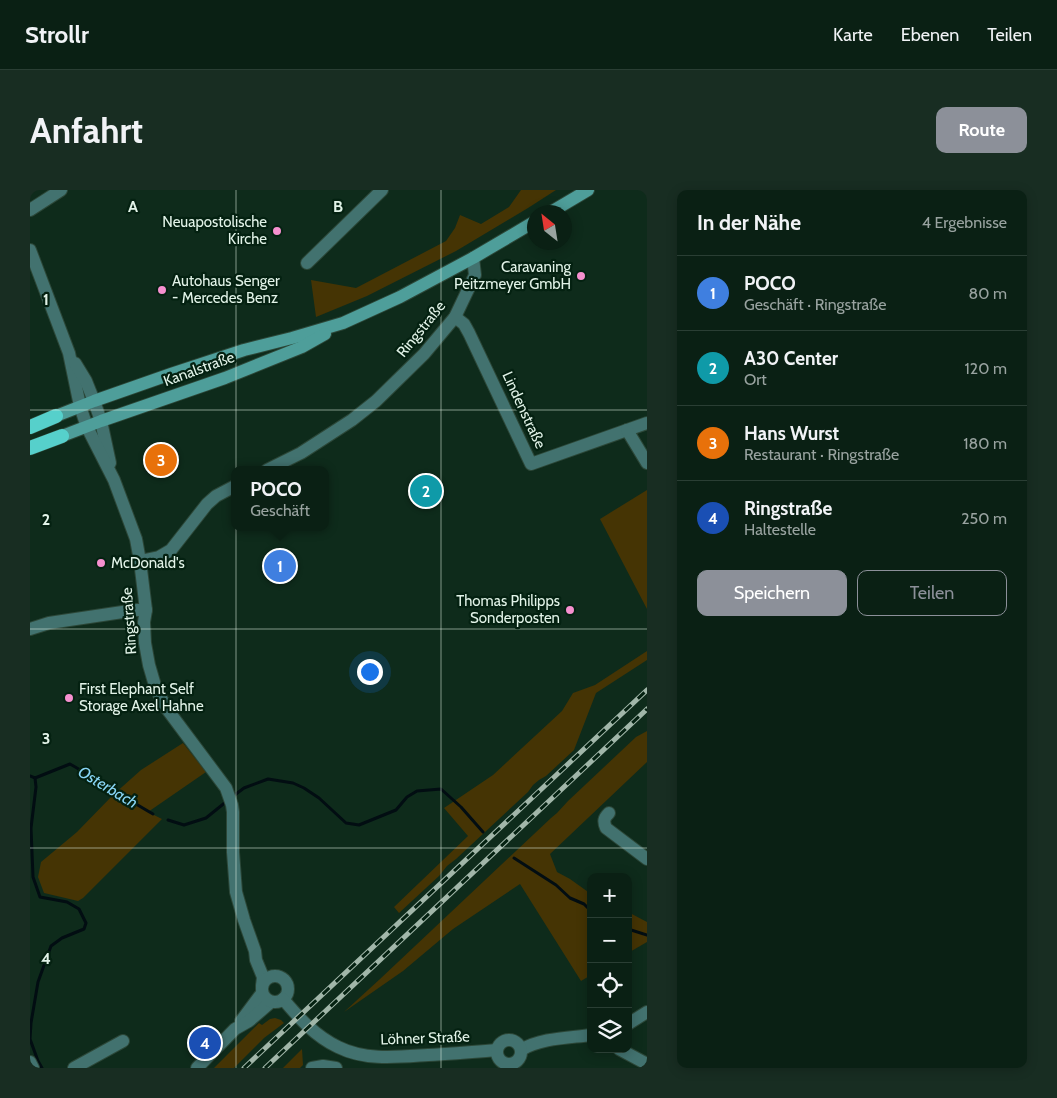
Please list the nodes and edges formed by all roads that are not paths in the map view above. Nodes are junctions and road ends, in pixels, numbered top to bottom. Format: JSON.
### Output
{"nodes":[{"id":1,"x":61,"y":190,"type":"edge"},
{"id":2,"x":382,"y":190,"type":"edge"},
{"id":3,"x":588,"y":190,"type":"edge"},
{"id":4,"x":563,"y":205,"type":"edge"},
{"id":5,"x":30,"y":210,"type":"edge"},
{"id":6,"x":527,"y":226,"type":"edge"},
{"id":7,"x":30,"y":250,"type":"edge"},
{"id":8,"x":473,"y":258,"type":"junction"},
{"id":9,"x":307,"y":263,"type":"dead end"},
{"id":10,"x":455,"y":317,"type":"junction"},
{"id":11,"x":343,"y":323,"type":"junction"},
{"id":12,"x":69,"y":352,"type":"junction"},
{"id":13,"x":94,"y":401,"type":"junction"},
{"id":14,"x":80,"y":406,"type":"junction"},
{"id":15,"x":56,"y":416,"type":"joint"},
{"id":16,"x":101,"y":421,"type":"junction"},
{"id":17,"x":647,"y":423,"type":"edge"},
{"id":18,"x":30,"y":427,"type":"edge"},
{"id":19,"x":86,"y":427,"type":"junction"},
{"id":20,"x":626,"y":430,"type":"junction"},
{"id":21,"x":62,"y":436,"type":"joint"},
{"id":22,"x":30,"y":448,"type":"edge"},
{"id":23,"x":647,"y":463,"type":"edge"},
{"id":24,"x":275,"y":466,"type":"edge"},
{"id":25,"x":114,"y":480,"type":"junction"},
{"id":26,"x":231,"y":488,"type":"edge"},
{"id":27,"x":140,"y":561,"type":"junction"},
{"id":28,"x":146,"y":610,"type":"junction"},
{"id":29,"x":30,"y":629,"type":"edge"},
{"id":30,"x":609,"y":813,"type":"dead end"},
{"id":31,"x":647,"y":859,"type":"edge"},
{"id":32,"x":256,"y":951,"type":"junction"},
{"id":33,"x":280,"y":977,"type":"junction"},
{"id":34,"x":265,"y":994,"type":"junction"},
{"id":35,"x":284,"y":999,"type":"junction"},
{"id":36,"x":647,"y":1012,"type":"edge"},
{"id":37,"x":632,"y":1021,"type":"edge"},
{"id":38,"x":587,"y":1036,"type":"edge"},
{"id":39,"x":123,"y":1041,"type":"dead end"},
{"id":40,"x":497,"y":1050,"type":"junction"},
{"id":41,"x":626,"y":1053,"type":"edge"},
{"id":42,"x":520,"y":1060,"type":"edge"},
{"id":43,"x":30,"y":1062,"type":"edge"},
{"id":44,"x":390,"y":1063,"type":"edge"},
{"id":45,"x":647,"y":1064,"type":"edge"},
{"id":46,"x":33,"y":1068,"type":"edge"},
{"id":47,"x":74,"y":1068,"type":"edge"},
{"id":48,"x":197,"y":1068,"type":"edge"},
{"id":49,"x":312,"y":1068,"type":"edge"},
{"id":50,"x":336,"y":1068,"type":"edge"}],
"edges":[{"from":1,"to":5,"type":"street"},
{"from":2,"to":9,"type":"street"},
{"from":3,"to":4,"type":"main road"},
{"from":6,"to":8,"type":"main road","name":"Kanalstraße"},
{"from":7,"to":12,"type":"street"},
{"from":8,"to":10,"type":"street","name":"Ringstraße"},
{"from":8,"to":11,"type":"main road","name":"Kanalstraße"},
{"from":10,"to":20,"type":"street","name":"Lindenstraße"},
{"from":10,"to":24,"type":"street","name":"Ringstraße"},
{"from":11,"to":13,"type":"main road","name":"Kanalstraße"},
{"from":11,"to":16,"type":"main road","name":"Kanalstraße"},
{"from":12,"to":13,"type":"street","name":"Ringstraße"},
{"from":12,"to":14,"type":"street","name":"Ringstraße"},
{"from":13,"to":14,"type":"main road","name":"Kanalstraße"},
{"from":13,"to":16,"type":"street","name":"Ringstraße"},
{"from":14,"to":15,"type":"main road","name":"Kanalstraße"},
{"from":14,"to":19,"type":"street","name":"Ringstraße"},
{"from":15,"to":18,"type":"highway"},
{"from":16,"to":19,"type":"main road","name":"Kanalstraße"},
{"from":16,"to":25,"type":"street","name":"Ringstraße"},
{"from":17,"to":20,"type":"street","name":"Lindenstraße"},
{"from":19,"to":21,"type":"main road","name":"Kanalstraße"},
{"from":19,"to":25,"type":"street","name":"Ringstraße"},
{"from":20,"to":23,"type":"street"},
{"from":21,"to":22,"type":"highway"},
{"from":25,"to":27,"type":"street","name":"Ringstraße"},
{"from":26,"to":27,"type":"street"},
{"from":27,"to":28,"type":"street","name":"Ringstraße"},
{"from":28,"to":29,"type":"street"},
{"from":28,"to":32,"type":"street","name":"Ringstraße"},
{"from":30,"to":31,"type":"street"},
{"from":32,"to":33,"type":"street","name":"Ringstraße"},
{"from":32,"to":34,"type":"street","name":"Ringstraße"},
{"from":33,"to":34,"type":"street"},
{"from":33,"to":35,"type":"street"},
{"from":34,"to":35,"type":"street"},
{"from":34,"to":48,"type":"street"},
{"from":35,"to":44,"type":"street","name":"Löhner Straße"},
{"from":36,"to":37,"type":"street"},
{"from":38,"to":42,"type":"street"},
{"from":39,"to":47,"type":"street"},
{"from":40,"to":42,"type":"street"},
{"from":40,"to":42,"type":"street"},
{"from":40,"to":44,"type":"street","name":"Löhner Straße"},
{"from":41,"to":45,"type":"street"},
{"from":43,"to":46,"type":"street"},
{"from":49,"to":50,"type":"street"}]}
